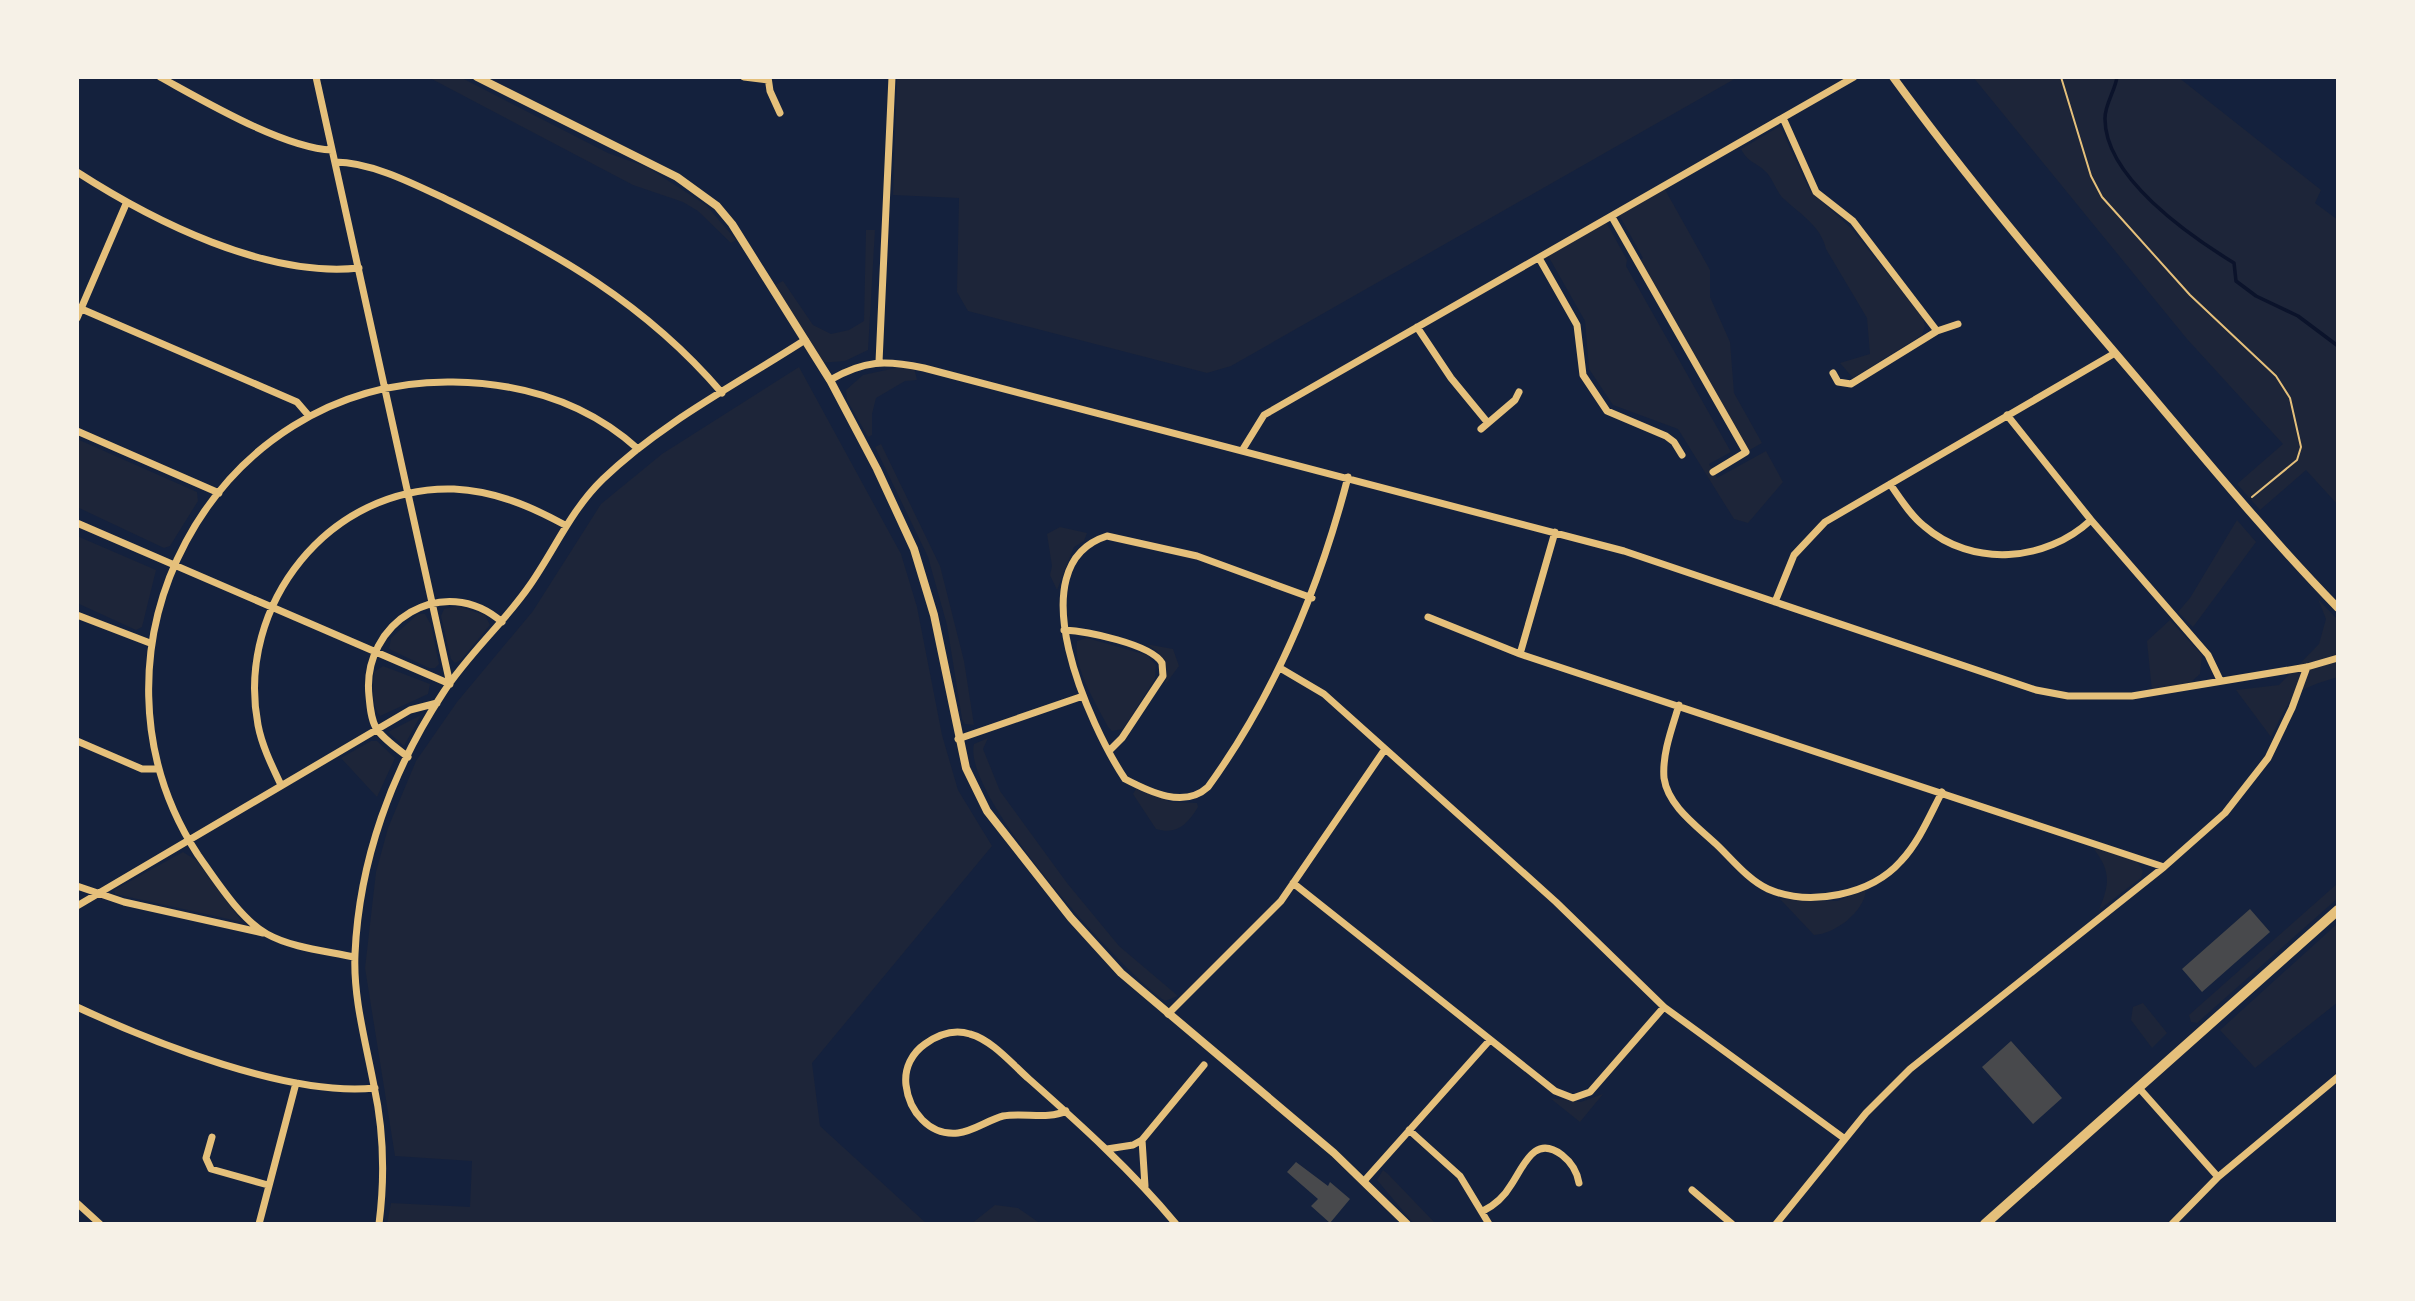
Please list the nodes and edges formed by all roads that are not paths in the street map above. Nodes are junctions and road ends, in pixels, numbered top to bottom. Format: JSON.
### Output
{"nodes":[{"id":1,"x":160,"y":77,"type":"edge"},
{"id":2,"x":316,"y":77,"type":"edge"},
{"id":3,"x":477,"y":77,"type":"edge"},
{"id":4,"x":744,"y":77,"type":"edge"},
{"id":5,"x":892,"y":77,"type":"edge"},
{"id":6,"x":1854,"y":77,"type":"edge"},
{"id":7,"x":1893,"y":77,"type":"edge"},
{"id":8,"x":768,"y":79,"type":"edge"},
{"id":9,"x":780,"y":113,"type":"dead end"},
{"id":10,"x":1783,"y":118,"type":"junction"},
{"id":11,"x":332,"y":150,"type":"junction"},
{"id":12,"x":335,"y":162,"type":"junction"},
{"id":13,"x":77,"y":172,"type":"edge"},
{"id":14,"x":126,"y":204,"type":"junction"},
{"id":15,"x":1612,"y":216,"type":"junction"},
{"id":16,"x":1539,"y":258,"type":"junction"},
{"id":17,"x":359,"y":268,"type":"junction"},
{"id":18,"x":79,"y":308,"type":"edge"},
{"id":19,"x":77,"y":318,"type":"edge"},
{"id":20,"x":1958,"y":324,"type":"dead end"},
{"id":21,"x":1417,"y":327,"type":"junction"},
{"id":22,"x":1937,"y":331,"type":"junction"},
{"id":23,"x":806,"y":340,"type":"junction"},
{"id":24,"x":2115,"y":352,"type":"junction"},
{"id":25,"x":879,"y":362,"type":"junction"},
{"id":26,"x":1833,"y":373,"type":"dead end"},
{"id":27,"x":830,"y":380,"type":"junction"},
{"id":28,"x":385,"y":388,"type":"junction"},
{"id":29,"x":1518,"y":392,"type":"dead end"},
{"id":30,"x":722,"y":393,"type":"junction"},
{"id":31,"x":2007,"y":415,"type":"junction"},
{"id":32,"x":309,"y":416,"type":"junction"},
{"id":33,"x":1488,"y":423,"type":"junction"},
{"id":34,"x":1481,"y":429,"type":"dead end"},
{"id":35,"x":77,"y":431,"type":"edge"},
{"id":36,"x":638,"y":449,"type":"junction"},
{"id":37,"x":1243,"y":449,"type":"junction"},
{"id":38,"x":1682,"y":455,"type":"dead end"},
{"id":39,"x":1713,"y":471,"type":"dead end"},
{"id":40,"x":1348,"y":477,"type":"junction"},
{"id":41,"x":1890,"y":484,"type":"junction"},
{"id":42,"x":219,"y":493,"type":"junction"},
{"id":43,"x":406,"y":493,"type":"junction"},
{"id":44,"x":2091,"y":520,"type":"junction"},
{"id":45,"x":77,"y":523,"type":"edge"},
{"id":46,"x":565,"y":525,"type":"junction"},
{"id":47,"x":1555,"y":532,"type":"junction"},
{"id":48,"x":175,"y":564,"type":"junction"},
{"id":49,"x":1312,"y":597,"type":"junction"},
{"id":50,"x":1775,"y":602,"type":"junction"},
{"id":51,"x":431,"y":605,"type":"junction"},
{"id":52,"x":272,"y":607,"type":"junction"},
{"id":53,"x":2338,"y":608,"type":"edge"},
{"id":54,"x":77,"y":615,"type":"edge"},
{"id":55,"x":1428,"y":617,"type":"dead end"},
{"id":56,"x":502,"y":622,"type":"junction"},
{"id":57,"x":1064,"y":630,"type":"junction"},
{"id":58,"x":150,"y":643,"type":"junction"},
{"id":59,"x":375,"y":652,"type":"junction"},
{"id":60,"x":1520,"y":654,"type":"junction"},
{"id":61,"x":2338,"y":658,"type":"edge"},
{"id":62,"x":2307,"y":667,"type":"junction"},
{"id":63,"x":1280,"y":668,"type":"junction"},
{"id":64,"x":2220,"y":680,"type":"junction"},
{"id":65,"x":450,"y":684,"type":"junction"},
{"id":66,"x":1083,"y":696,"type":"junction"},
{"id":67,"x":437,"y":703,"type":"junction"},
{"id":68,"x":1679,"y":705,"type":"junction"},
{"id":69,"x":377,"y":729,"type":"junction"},
{"id":70,"x":958,"y":739,"type":"junction"},
{"id":71,"x":77,"y":741,"type":"edge"},
{"id":72,"x":1385,"y":750,"type":"junction"},
{"id":73,"x":1109,"y":751,"type":"junction"},
{"id":74,"x":408,"y":757,"type":"junction"},
{"id":75,"x":159,"y":769,"type":"junction"},
{"id":76,"x":281,"y":785,"type":"junction"},
{"id":77,"x":1942,"y":792,"type":"junction"},
{"id":78,"x":188,"y":840,"type":"junction"},
{"id":79,"x":2164,"y":867,"type":"junction"},
{"id":80,"x":1293,"y":883,"type":"junction"},
{"id":81,"x":77,"y":886,"type":"edge"},
{"id":82,"x":97,"y":895,"type":"junction"},
{"id":83,"x":77,"y":906,"type":"edge"},
{"id":84,"x":2338,"y":910,"type":"edge"},
{"id":85,"x":267,"y":934,"type":"junction"},
{"id":86,"x":354,"y":957,"type":"junction"},
{"id":87,"x":77,"y":1007,"type":"edge"},
{"id":88,"x":1664,"y":1007,"type":"junction"},
{"id":89,"x":1168,"y":1014,"type":"junction"},
{"id":90,"x":1489,"y":1041,"type":"junction"},
{"id":91,"x":1204,"y":1065,"type":"dead end"},
{"id":92,"x":2338,"y":1077,"type":"edge"},
{"id":93,"x":296,"y":1083,"type":"junction"},
{"id":94,"x":375,"y":1088,"type":"junction"},
{"id":95,"x":2139,"y":1088,"type":"junction"},
{"id":96,"x":1066,"y":1111,"type":"junction"},
{"id":97,"x":1409,"y":1130,"type":"junction"},
{"id":98,"x":212,"y":1137,"type":"dead end"},
{"id":99,"x":1845,"y":1139,"type":"junction"},
{"id":100,"x":1142,"y":1140,"type":"junction"},
{"id":101,"x":1107,"y":1149,"type":"junction"},
{"id":102,"x":2218,"y":1177,"type":"junction"},
{"id":103,"x":1365,"y":1180,"type":"junction"},
{"id":104,"x":1579,"y":1183,"type":"dead end"},
{"id":105,"x":268,"y":1185,"type":"junction"},
{"id":106,"x":1145,"y":1186,"type":"junction"},
{"id":107,"x":1692,"y":1191,"type":"dead end"},
{"id":108,"x":77,"y":1203,"type":"edge"},
{"id":109,"x":1483,"y":1211,"type":"junction"},
{"id":110,"x":100,"y":1224,"type":"edge"},
{"id":111,"x":259,"y":1224,"type":"edge"},
{"id":112,"x":379,"y":1224,"type":"edge"},
{"id":113,"x":1177,"y":1224,"type":"edge"},
{"id":114,"x":1407,"y":1224,"type":"edge"},
{"id":115,"x":1489,"y":1224,"type":"edge"},
{"id":116,"x":1732,"y":1224,"type":"edge"},
{"id":117,"x":1776,"y":1224,"type":"edge"},
{"id":118,"x":1985,"y":1224,"type":"edge"},
{"id":119,"x":2172,"y":1224,"type":"edge"}],
"edges":[{"from":1,"to":11,"type":"street"},
{"from":2,"to":11,"type":"street"},
{"from":3,"to":23,"type":"street"},
{"from":4,"to":8,"type":"street"},
{"from":5,"to":25,"type":"street"},
{"from":6,"to":10,"type":"street"},
{"from":7,"to":24,"type":"street"},
{"from":8,"to":9,"type":"street"},
{"from":10,"to":15,"type":"street"},
{"from":10,"to":22,"type":"street"},
{"from":11,"to":12,"type":"street"},
{"from":12,"to":17,"type":"street"},
{"from":12,"to":30,"type":"street"},
{"from":13,"to":14,"type":"street"},
{"from":14,"to":17,"type":"street"},
{"from":14,"to":18,"type":"street"},
{"from":15,"to":16,"type":"street"},
{"from":15,"to":39,"type":"street"},
{"from":16,"to":21,"type":"street"},
{"from":16,"to":38,"type":"street"},
{"from":17,"to":28,"type":"street"},
{"from":18,"to":19,"type":"street"},
{"from":18,"to":32,"type":"street"},
{"from":20,"to":22,"type":"street"},
{"from":21,"to":33,"type":"street"},
{"from":21,"to":37,"type":"street"},
{"from":22,"to":26,"type":"street"},
{"from":23,"to":27,"type":"street"},
{"from":23,"to":30,"type":"street"},
{"from":24,"to":31,"type":"street"},
{"from":24,"to":53,"type":"street"},
{"from":25,"to":27,"type":"street"},
{"from":25,"to":37,"type":"street"},
{"from":27,"to":70,"type":"street"},
{"from":28,"to":32,"type":"street"},
{"from":28,"to":36,"type":"street"},
{"from":28,"to":43,"type":"street"},
{"from":29,"to":33,"type":"street"},
{"from":30,"to":36,"type":"street"},
{"from":31,"to":41,"type":"street"},
{"from":31,"to":44,"type":"street"},
{"from":32,"to":42,"type":"street"},
{"from":33,"to":34,"type":"street"},
{"from":35,"to":42,"type":"street"},
{"from":36,"to":46,"type":"street"},
{"from":37,"to":40,"type":"street"},
{"from":40,"to":47,"type":"street"},
{"from":40,"to":49,"type":"street"},
{"from":41,"to":44,"type":"street"},
{"from":41,"to":50,"type":"street"},
{"from":42,"to":48,"type":"street"},
{"from":43,"to":46,"type":"street"},
{"from":43,"to":51,"type":"street"},
{"from":43,"to":52,"type":"street"},
{"from":44,"to":64,"type":"street"},
{"from":45,"to":48,"type":"street"},
{"from":46,"to":56,"type":"street"},
{"from":47,"to":50,"type":"street"},
{"from":47,"to":60,"type":"street"},
{"from":48,"to":52,"type":"street"},
{"from":48,"to":58,"type":"street"},
{"from":49,"to":57,"type":"street"},
{"from":49,"to":63,"type":"street"},
{"from":50,"to":64,"type":"street"},
{"from":51,"to":56,"type":"street"},
{"from":51,"to":59,"type":"street"},
{"from":51,"to":65,"type":"street"},
{"from":52,"to":59,"type":"street"},
{"from":52,"to":76,"type":"street"},
{"from":54,"to":58,"type":"street"},
{"from":55,"to":60,"type":"street"},
{"from":56,"to":65,"type":"street"},
{"from":57,"to":66,"type":"street"},
{"from":57,"to":73,"type":"street"},
{"from":58,"to":75,"type":"street"},
{"from":59,"to":65,"type":"street"},
{"from":59,"to":69,"type":"street"},
{"from":60,"to":68,"type":"street"},
{"from":61,"to":62,"type":"street"},
{"from":62,"to":64,"type":"street"},
{"from":62,"to":79,"type":"street"},
{"from":63,"to":72,"type":"street"},
{"from":63,"to":73,"type":"street"},
{"from":65,"to":67,"type":"street"},
{"from":66,"to":70,"type":"street"},
{"from":66,"to":73,"type":"street"},
{"from":67,"to":69,"type":"street"},
{"from":67,"to":74,"type":"street"},
{"from":68,"to":77,"type":"street"},
{"from":68,"to":77,"type":"street"},
{"from":69,"to":74,"type":"street"},
{"from":69,"to":76,"type":"street"},
{"from":70,"to":89,"type":"street"},
{"from":71,"to":75,"type":"street"},
{"from":72,"to":80,"type":"street"},
{"from":72,"to":88,"type":"street"},
{"from":74,"to":86,"type":"street"},
{"from":75,"to":78,"type":"street"},
{"from":76,"to":78,"type":"street"},
{"from":77,"to":79,"type":"street"},
{"from":78,"to":82,"type":"street"},
{"from":78,"to":85,"type":"street"},
{"from":79,"to":99,"type":"street"},
{"from":80,"to":89,"type":"street"},
{"from":80,"to":90,"type":"street"},
{"from":81,"to":82,"type":"street"},
{"from":82,"to":83,"type":"street"},
{"from":82,"to":85,"type":"street"},
{"from":84,"to":95,"type":"main road"},
{"from":85,"to":86,"type":"street"},
{"from":86,"to":94,"type":"street"},
{"from":87,"to":93,"type":"street"},
{"from":88,"to":90,"type":"street"},
{"from":88,"to":99,"type":"street"},
{"from":89,"to":103,"type":"street"},
{"from":90,"to":97,"type":"street"},
{"from":91,"to":100,"type":"street"},
{"from":92,"to":102,"type":"street"},
{"from":93,"to":94,"type":"street"},
{"from":93,"to":105,"type":"street"},
{"from":94,"to":112,"type":"street"},
{"from":95,"to":102,"type":"street"},
{"from":95,"to":118,"type":"main road"},
{"from":96,"to":96,"type":"street"},
{"from":96,"to":101,"type":"street"},
{"from":97,"to":103,"type":"street"},
{"from":97,"to":109,"type":"street"},
{"from":98,"to":105,"type":"street"},
{"from":99,"to":117,"type":"street"},
{"from":100,"to":101,"type":"street"},
{"from":100,"to":106,"type":"street"},
{"from":101,"to":106,"type":"street"},
{"from":102,"to":119,"type":"street"},
{"from":103,"to":114,"type":"street"},
{"from":104,"to":109,"type":"street"},
{"from":105,"to":111,"type":"street"},
{"from":106,"to":113,"type":"street"},
{"from":107,"to":116,"type":"street"},
{"from":108,"to":110,"type":"street"},
{"from":109,"to":115,"type":"street"}]}
